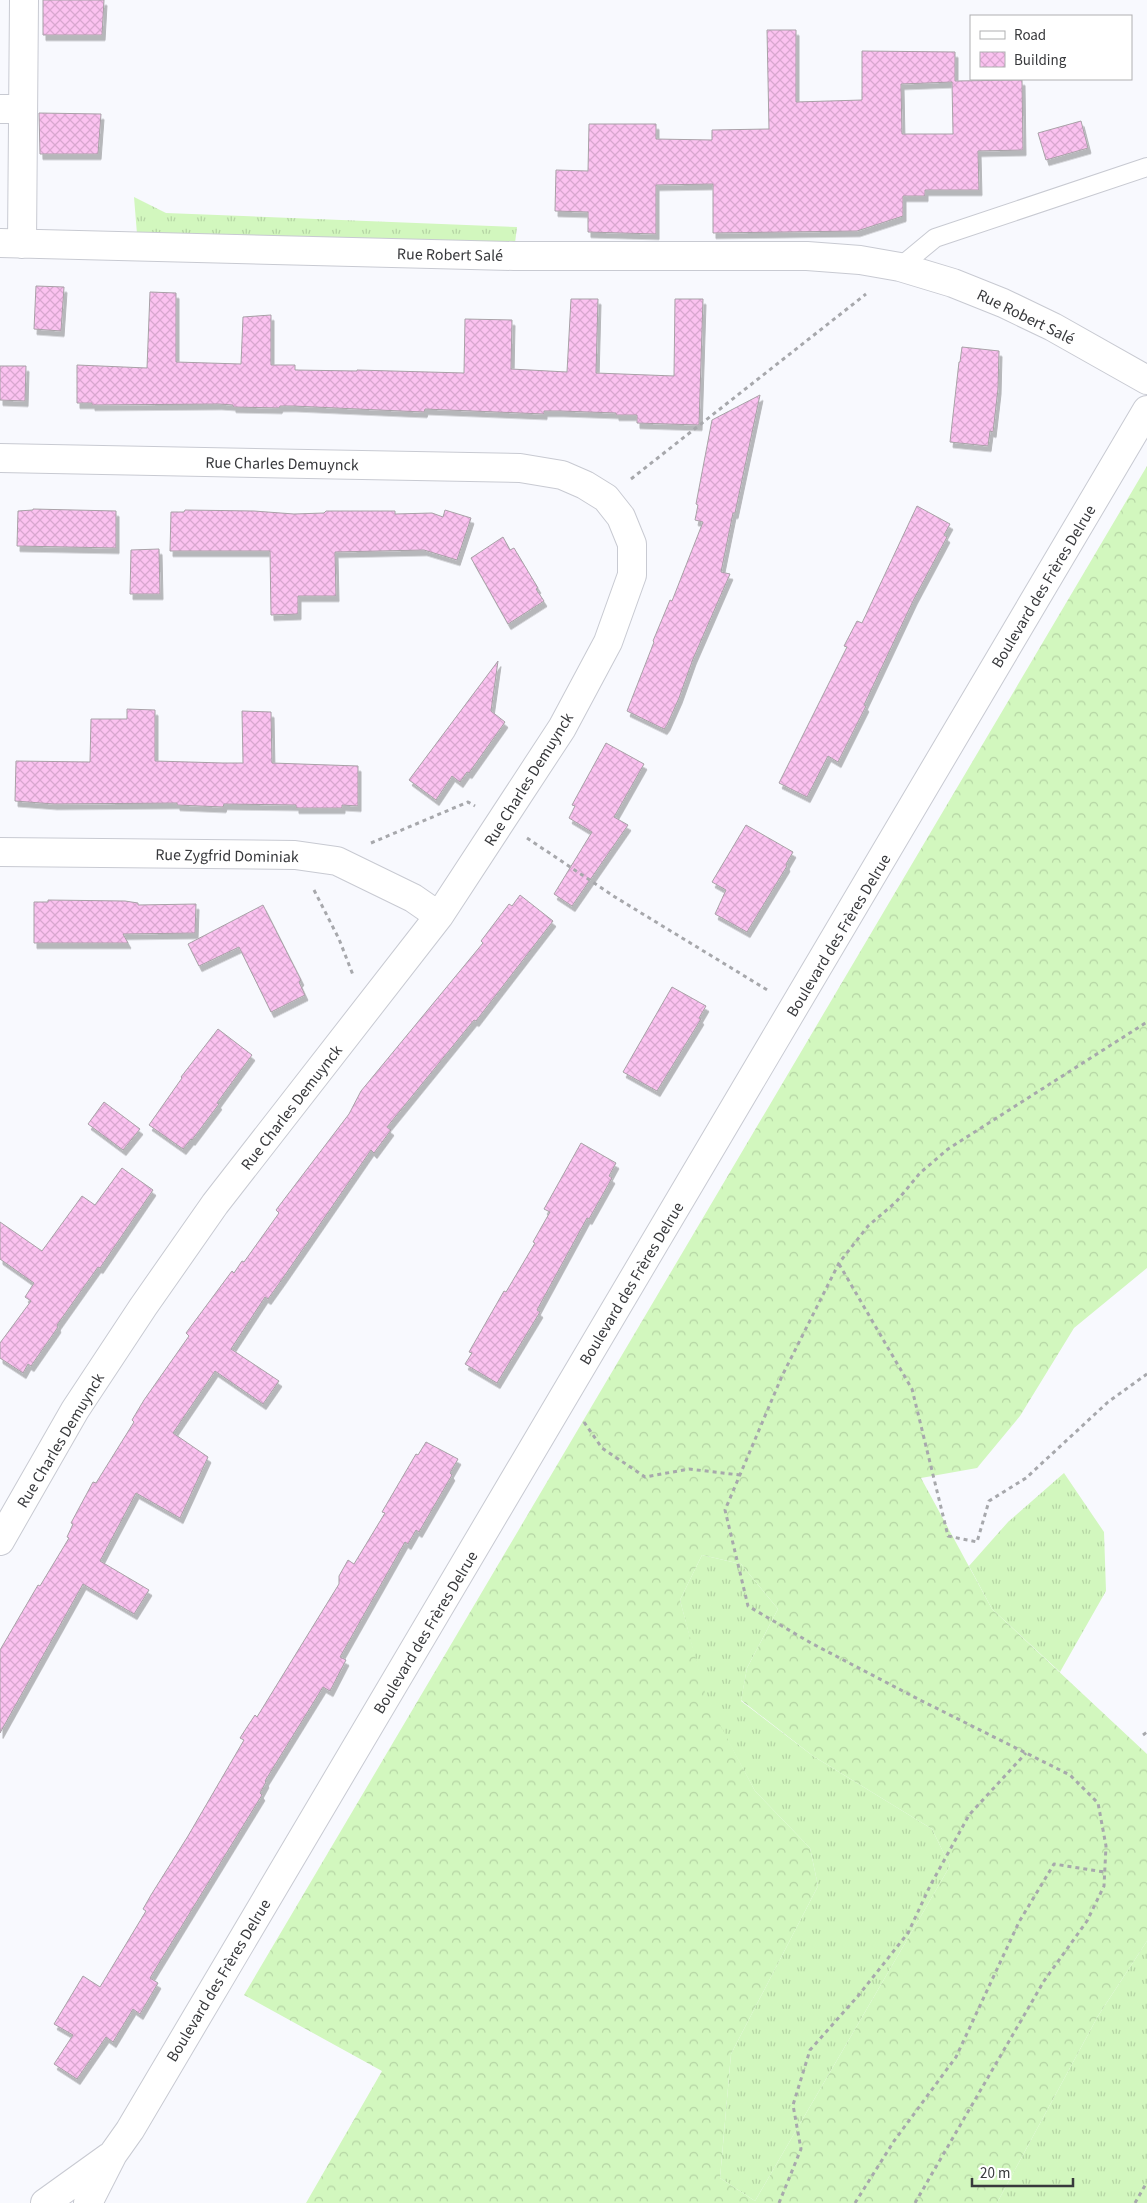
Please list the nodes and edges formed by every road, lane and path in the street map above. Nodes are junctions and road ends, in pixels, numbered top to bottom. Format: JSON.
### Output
{"nodes":[{"id":1,"x":24,"y":0,"type":"edge"},
{"id":2,"x":11,"y":109,"type":"edge"},
{"id":3,"x":1147,"y":167,"type":"edge"},
{"id":4,"x":11,"y":244,"type":"edge"},
{"id":5,"x":900,"y":267,"type":"junction"},
{"id":6,"x":1147,"y":380,"type":"edge"},
{"id":7,"x":1147,"y":410,"type":"edge"},
{"id":8,"x":0,"y":458,"type":"edge"},
{"id":9,"x":606,"y":498,"type":"junction"},
{"id":10,"x":501,"y":822,"type":"junction"},
{"id":11,"x":0,"y":852,"type":"edge"},
{"id":12,"x":295,"y":854,"type":"junction"},
{"id":13,"x":337,"y":861,"type":"junction"},
{"id":14,"x":440,"y":916,"type":"junction"},
{"id":15,"x":795,"y":1008,"type":"junction"},
{"id":16,"x":366,"y":1011,"type":"junction"},
{"id":17,"x":1147,"y":1022,"type":"edge"},
{"id":18,"x":839,"y":1263,"type":"junction"},
{"id":19,"x":1147,"y":1374,"type":"edge"},
{"id":20,"x":566,"y":1394,"type":"junction"},
{"id":21,"x":740,"y":1475,"type":"junction"},
{"id":22,"x":0,"y":1541,"type":"edge"},
{"id":23,"x":1147,"y":1732,"type":"edge"},
{"id":24,"x":1144,"y":1735,"type":"dead end"},
{"id":25,"x":1026,"y":1754,"type":"junction"},
{"id":26,"x":1104,"y":1872,"type":"junction"},
{"id":27,"x":113,"y":2154,"type":"junction"},
{"id":28,"x":1147,"y":2182,"type":"edge"},
{"id":29,"x":45,"y":2203,"type":"edge"},
{"id":30,"x":88,"y":2203,"type":"edge"},
{"id":31,"x":779,"y":2203,"type":"edge"},
{"id":32,"x":856,"y":2203,"type":"edge"},
{"id":33,"x":915,"y":2203,"type":"edge"},
{"id":34,"x":1135,"y":2203,"type":"edge"}],
"edges":[{"from":1,"to":2,"type":"street"},
{"from":2,"to":4,"type":"street"},
{"from":3,"to":5,"type":"lane"},
{"from":4,"to":5,"type":"street","name":"Rue Robert Salé"},
{"from":5,"to":6,"type":"street","name":"Rue Robert Salé"},
{"from":5,"to":9,"type":"path"},
{"from":7,"to":15,"type":"street","name":"Boulevard des Frères Delrue"},
{"from":8,"to":9,"type":"street","name":"Rue Charles Demuynck"},
{"from":9,"to":10,"type":"street","name":"Rue Charles Demuynck"},
{"from":10,"to":13,"type":"path"},
{"from":10,"to":14,"type":"street","name":"Rue Charles Demuynck"},
{"from":10,"to":15,"type":"path"},
{"from":11,"to":12,"type":"street","name":"Rue Zygfrid Dominiak"},
{"from":12,"to":13,"type":"street","name":"Rue Zygfrid Dominiak"},
{"from":12,"to":16,"type":"path"},
{"from":13,"to":14,"type":"street","name":"Rue Zygfrid Dominiak"},
{"from":14,"to":16,"type":"street","name":"Rue Charles Demuynck"},
{"from":15,"to":20,"type":"street","name":"Boulevard des Frères Delrue"},
{"from":16,"to":22,"type":"street","name":"Rue Charles Demuynck"},
{"from":17,"to":18,"type":"path"},
{"from":18,"to":19,"type":"path"},
{"from":18,"to":21,"type":"path"},
{"from":20,"to":21,"type":"path"},
{"from":20,"to":27,"type":"street","name":"Boulevard des Frères Delrue"},
{"from":21,"to":25,"type":"path"},
{"from":23,"to":24,"type":"path"},
{"from":25,"to":26,"type":"path"},
{"from":25,"to":31,"type":"path"},
{"from":26,"to":32,"type":"path"},
{"from":26,"to":33,"type":"path"},
{"from":27,"to":29,"type":"street","name":"Boulevard des Frères Delrue"},
{"from":27,"to":30,"type":"street","name":"Boulevard des Frères Delrue"},
{"from":28,"to":34,"type":"path"}]}
